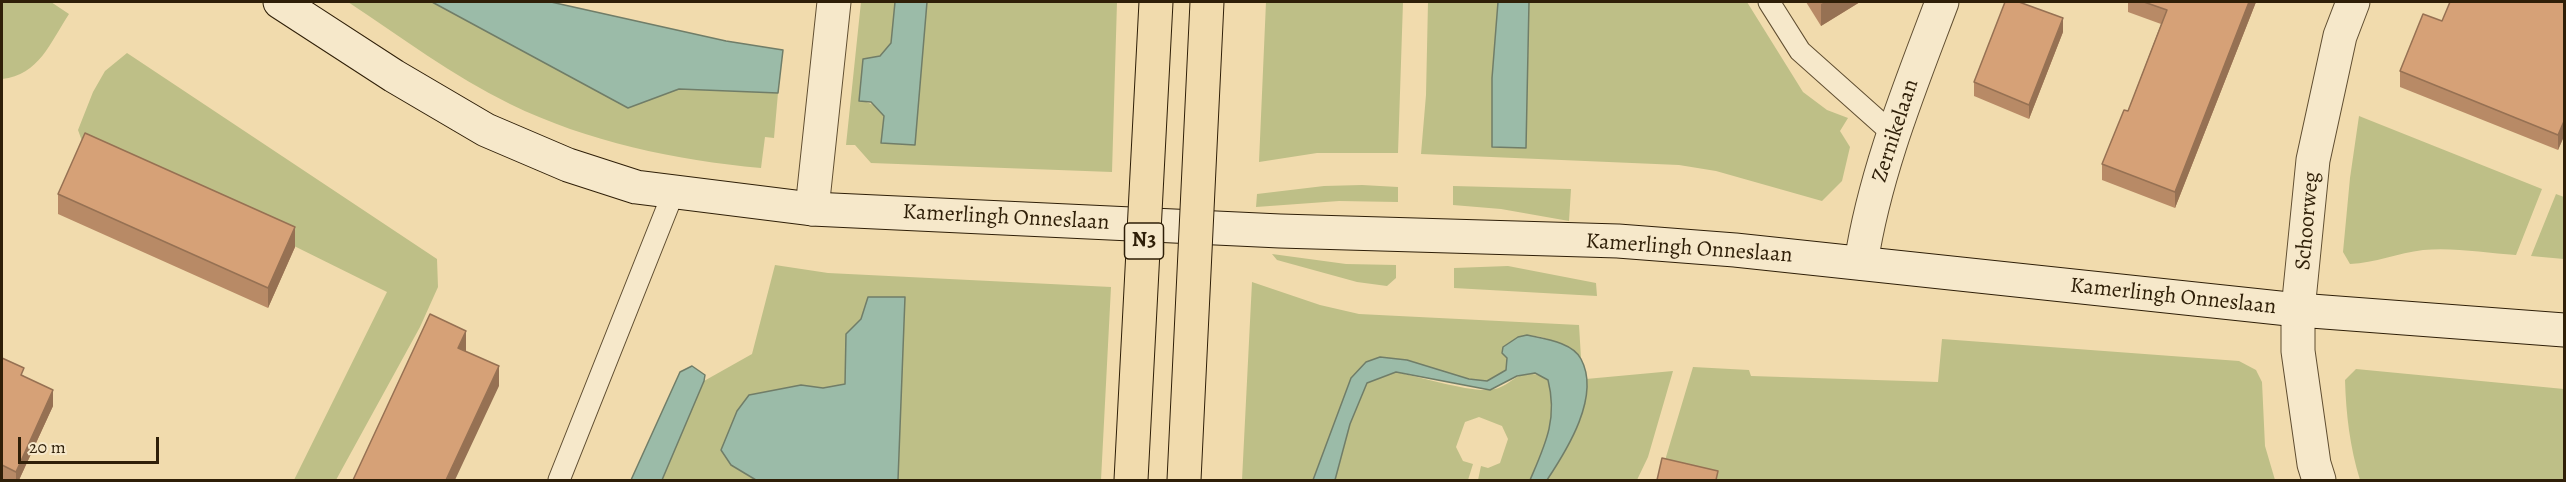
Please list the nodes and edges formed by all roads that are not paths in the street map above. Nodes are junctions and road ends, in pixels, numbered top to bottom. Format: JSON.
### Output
{"nodes":[{"id":1,"x":280,"y":2,"type":"edge"},
{"id":2,"x":834,"y":2,"type":"edge"},
{"id":3,"x":1156,"y":2,"type":"edge"},
{"id":4,"x":1207,"y":2,"type":"edge"},
{"id":5,"x":1769,"y":2,"type":"edge"},
{"id":6,"x":1942,"y":2,"type":"edge"},
{"id":7,"x":2353,"y":2,"type":"edge"},
{"id":8,"x":1892,"y":133,"type":"junction"},
{"id":9,"x":674,"y":191,"type":"junction"},
{"id":10,"x":812,"y":209,"type":"junction"},
{"id":11,"x":1861,"y":263,"type":"junction"},
{"id":12,"x":2298,"y":310,"type":"junction"},
{"id":13,"x":2565,"y":330,"type":"edge"},
{"id":14,"x":559,"y":480,"type":"edge"},
{"id":15,"x":1131,"y":480,"type":"edge"},
{"id":16,"x":1184,"y":480,"type":"edge"},
{"id":17,"x":2319,"y":480,"type":"edge"}],
"edges":[{"from":1,"to":9,"type":"street","name":"Kamerlingh Onneslaan"},
{"from":2,"to":10,"type":"street"},
{"from":3,"to":15,"type":"main road","number":"N3","bridge":true},
{"from":4,"to":16,"type":"main road","number":"N3","bridge":true},
{"from":5,"to":8,"type":"lane"},
{"from":6,"to":8,"type":"street","name":"Zernikelaan"},
{"from":7,"to":12,"type":"street","name":"Schoorweg"},
{"from":8,"to":11,"type":"street","name":"Zernikelaan"},
{"from":9,"to":10,"type":"street","name":"Kamerlingh Onneslaan"},
{"from":9,"to":14,"type":"lane"},
{"from":10,"to":11,"type":"street","name":"Kamerlingh Onneslaan"},
{"from":11,"to":12,"type":"street","name":"Kamerlingh Onneslaan"},
{"from":12,"to":13,"type":"street","name":"Kamerlingh Onneslaan"},
{"from":12,"to":17,"type":"street","name":"Schoorweg"}]}
